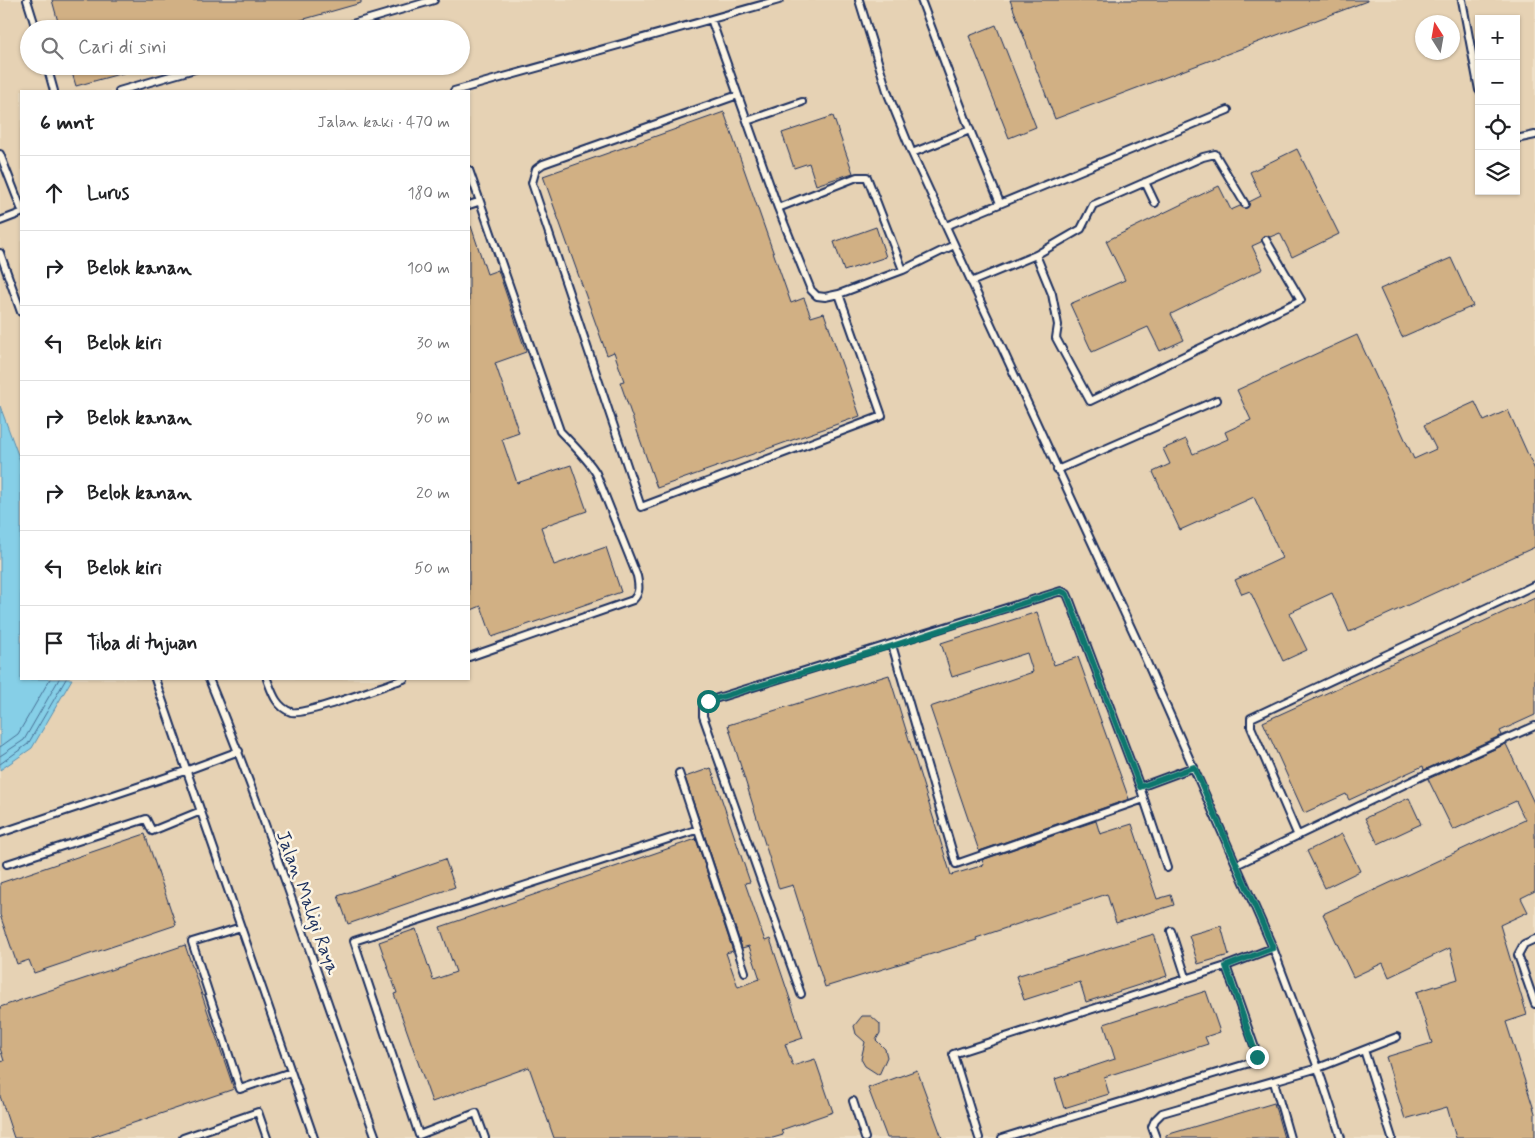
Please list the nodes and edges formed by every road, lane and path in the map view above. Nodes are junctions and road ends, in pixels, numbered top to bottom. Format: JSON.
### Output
{"nodes":[{"id":1,"x":27,"y":0,"type":"edge"},
{"id":2,"x":434,"y":0,"type":"edge"},
{"id":3,"x":779,"y":0,"type":"edge"},
{"id":4,"x":859,"y":0,"type":"edge"},
{"id":5,"x":921,"y":0,"type":"edge"},
{"id":6,"x":1462,"y":0,"type":"edge"},
{"id":7,"x":711,"y":19,"type":"junction"},
{"id":8,"x":33,"y":20,"type":"edge"},
{"id":9,"x":366,"y":20,"type":"edge"},
{"id":10,"x":1475,"y":69,"type":"edge"},
{"id":11,"x":50,"y":75,"type":"edge"},
{"id":12,"x":174,"y":75,"type":"edge"},
{"id":13,"x":54,"y":90,"type":"edge"},
{"id":14,"x":122,"y":90,"type":"edge"},
{"id":15,"x":458,"y":90,"type":"edge"},
{"id":16,"x":738,"y":95,"type":"junction"},
{"id":17,"x":802,"y":102,"type":"dead end"},
{"id":18,"x":1228,"y":110,"type":"dead end"},
{"id":19,"x":747,"y":121,"type":"junction"},
{"id":20,"x":970,"y":130,"type":"junction"},
{"id":21,"x":1535,"y":135,"type":"edge"},
{"id":22,"x":1520,"y":138,"type":"edge"},
{"id":23,"x":912,"y":153,"type":"junction"},
{"id":24,"x":0,"y":154,"type":"edge"},
{"id":25,"x":470,"y":174,"type":"edge"},
{"id":26,"x":1144,"y":182,"type":"junction"},
{"id":27,"x":478,"y":202,"type":"junction"},
{"id":28,"x":1000,"y":203,"type":"junction"},
{"id":29,"x":1155,"y":204,"type":"dead end"},
{"id":30,"x":1245,"y":204,"type":"dead end"},
{"id":31,"x":20,"y":205,"type":"edge"},
{"id":32,"x":470,"y":205,"type":"edge"},
{"id":33,"x":778,"y":208,"type":"junction"},
{"id":34,"x":20,"y":213,"type":"edge"},
{"id":35,"x":0,"y":221,"type":"edge"},
{"id":36,"x":946,"y":226,"type":"junction"},
{"id":37,"x":1266,"y":240,"type":"dead end"},
{"id":38,"x":954,"y":245,"type":"junction"},
{"id":39,"x":0,"y":253,"type":"edge"},
{"id":40,"x":1036,"y":255,"type":"junction"},
{"id":41,"x":904,"y":270,"type":"junction"},
{"id":42,"x":971,"y":282,"type":"junction"},
{"id":43,"x":839,"y":294,"type":"junction"},
{"id":44,"x":20,"y":309,"type":"edge"},
{"id":45,"x":1217,"y":400,"type":"dead end"},
{"id":46,"x":1057,"y":470,"type":"junction"},
{"id":47,"x":1535,"y":585,"type":"edge"},
{"id":48,"x":892,"y":646,"type":"junction"},
{"id":49,"x":470,"y":657,"type":"edge"},
{"id":50,"x":154,"y":680,"type":"edge"},
{"id":51,"x":209,"y":680,"type":"edge"},
{"id":52,"x":267,"y":680,"type":"edge"},
{"id":53,"x":401,"y":680,"type":"edge"},
{"id":54,"x":1535,"y":726,"type":"edge"},
{"id":55,"x":239,"y":751,"type":"junction"},
{"id":56,"x":1194,"y":767,"type":"junction"},
{"id":57,"x":188,"y":770,"type":"junction"},
{"id":58,"x":679,"y":774,"type":"dead end"},
{"id":59,"x":1140,"y":787,"type":"junction"},
{"id":60,"x":1144,"y":799,"type":"junction"},
{"id":61,"x":201,"y":812,"type":"junction"},
{"id":62,"x":696,"y":830,"type":"junction"},
{"id":63,"x":0,"y":833,"type":"edge"},
{"id":64,"x":1298,"y":836,"type":"junction"},
{"id":65,"x":7,"y":864,"type":"dead end"},
{"id":66,"x":1236,"y":865,"type":"junction"},
{"id":67,"x":1167,"y":868,"type":"dead end"},
{"id":68,"x":241,"y":927,"type":"junction"},
{"id":69,"x":1171,"y":931,"type":"dead end"},
{"id":70,"x":1535,"y":939,"type":"edge"},
{"id":71,"x":1273,"y":948,"type":"junction"},
{"id":72,"x":1226,"y":966,"type":"junction"},
{"id":73,"x":745,"y":972,"type":"dead end"},
{"id":74,"x":1186,"y":977,"type":"junction"},
{"id":75,"x":801,"y":994,"type":"dead end"},
{"id":76,"x":1535,"y":1004,"type":"edge"},
{"id":77,"x":1398,"y":1036,"type":"dead end"},
{"id":78,"x":1364,"y":1050,"type":"junction"},
{"id":79,"x":1318,"y":1068,"type":"junction"},
{"id":80,"x":292,"y":1072,"type":"junction"},
{"id":81,"x":1274,"y":1082,"type":"junction"},
{"id":82,"x":853,"y":1101,"type":"dead end"},
{"id":83,"x":420,"y":1137,"type":"edge"},
{"id":84,"x":182,"y":1138,"type":"edge"},
{"id":85,"x":267,"y":1138,"type":"edge"},
{"id":86,"x":314,"y":1138,"type":"edge"},
{"id":87,"x":376,"y":1138,"type":"edge"},
{"id":88,"x":484,"y":1138,"type":"edge"},
{"id":89,"x":865,"y":1138,"type":"edge"},
{"id":90,"x":979,"y":1138,"type":"edge"},
{"id":91,"x":1002,"y":1138,"type":"edge"},
{"id":92,"x":1156,"y":1138,"type":"edge"},
{"id":93,"x":1290,"y":1138,"type":"edge"},
{"id":94,"x":1341,"y":1138,"type":"edge"},
{"id":95,"x":1392,"y":1138,"type":"edge"}],
"edges":[{"from":1,"to":8,"type":"lane"},
{"from":2,"to":9,"type":"lane"},
{"from":3,"to":7,"type":"lane"},
{"from":4,"to":23,"type":"lane"},
{"from":5,"to":20,"type":"lane"},
{"from":6,"to":10,"type":"lane"},
{"from":7,"to":15,"type":"lane"},
{"from":7,"to":16,"type":"lane"},
{"from":11,"to":13,"type":"lane"},
{"from":12,"to":14,"type":"lane"},
{"from":16,"to":19,"type":"lane"},
{"from":16,"to":43,"type":"lane"},
{"from":17,"to":19,"type":"lane"},
{"from":18,"to":28,"type":"lane"},
{"from":19,"to":33,"type":"lane"},
{"from":20,"to":23,"type":"lane"},
{"from":20,"to":28,"type":"lane"},
{"from":21,"to":22,"type":"lane"},
{"from":23,"to":36,"type":"lane"},
{"from":24,"to":31,"type":"lane"},
{"from":25,"to":27,"type":"lane"},
{"from":26,"to":29,"type":"lane"},
{"from":26,"to":30,"type":"lane"},
{"from":26,"to":40,"type":"lane"},
{"from":27,"to":32,"type":"lane"},
{"from":27,"to":49,"type":"lane"},
{"from":28,"to":36,"type":"lane"},
{"from":33,"to":41,"type":"lane"},
{"from":33,"to":43,"type":"lane"},
{"from":34,"to":35,"type":"lane"},
{"from":36,"to":38,"type":"lane"},
{"from":37,"to":40,"type":"lane"},
{"from":38,"to":41,"type":"lane"},
{"from":38,"to":42,"type":"lane"},
{"from":39,"to":44,"type":"lane"},
{"from":40,"to":42,"type":"lane"},
{"from":41,"to":43,"type":"lane"},
{"from":42,"to":46,"type":"lane"},
{"from":45,"to":46,"type":"lane"},
{"from":46,"to":56,"type":"lane"},
{"from":47,"to":64,"type":"lane"},
{"from":48,"to":59,"type":"lane"},
{"from":48,"to":60,"type":"lane"},
{"from":48,"to":75,"type":"lane"},
{"from":50,"to":57,"type":"lane"},
{"from":51,"to":55,"type":"lane","name":"Jalan Maligi Raya"},
{"from":52,"to":53,"type":"lane"},
{"from":54,"to":64,"type":"lane"},
{"from":55,"to":57,"type":"lane"},
{"from":55,"to":87,"type":"lane","name":"Jalan Maligi Raya"},
{"from":56,"to":59,"type":"lane"},
{"from":56,"to":66,"type":"lane"},
{"from":57,"to":61,"type":"lane"},
{"from":57,"to":63,"type":"lane"},
{"from":58,"to":62,"type":"lane"},
{"from":59,"to":60,"type":"lane"},
{"from":60,"to":67,"type":"lane"},
{"from":61,"to":65,"type":"lane"},
{"from":61,"to":68,"type":"lane"},
{"from":62,"to":73,"type":"lane"},
{"from":62,"to":83,"type":"lane"},
{"from":64,"to":66,"type":"lane"},
{"from":66,"to":71,"type":"lane"},
{"from":68,"to":80,"type":"lane"},
{"from":68,"to":80,"type":"lane"},
{"from":69,"to":74,"type":"lane"},
{"from":70,"to":76,"type":"lane"},
{"from":71,"to":72,"type":"lane"},
{"from":71,"to":79,"type":"lane"},
{"from":72,"to":74,"type":"lane"},
{"from":72,"to":91,"type":"lane"},
{"from":74,"to":90,"type":"lane"},
{"from":77,"to":78,"type":"lane"},
{"from":78,"to":79,"type":"lane"},
{"from":78,"to":95,"type":"lane"},
{"from":79,"to":81,"type":"lane"},
{"from":79,"to":94,"type":"lane"},
{"from":80,"to":86,"type":"lane"},
{"from":81,"to":92,"type":"lane"},
{"from":81,"to":93,"type":"lane"},
{"from":82,"to":89,"type":"lane"},
{"from":83,"to":88,"type":"lane"},
{"from":84,"to":85,"type":"lane"}]}
